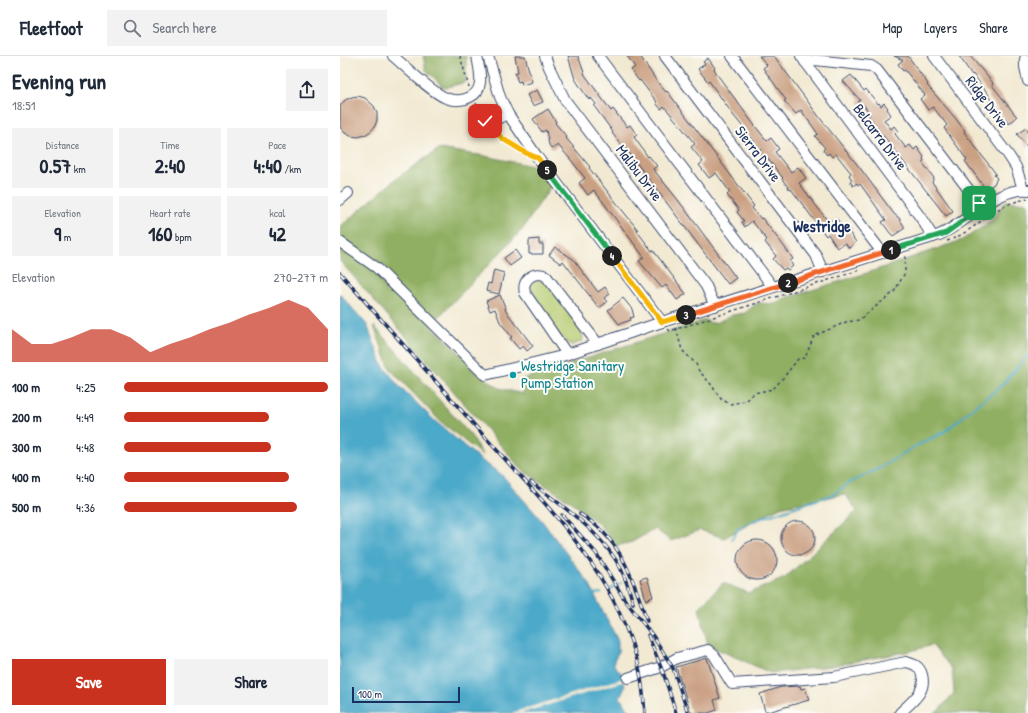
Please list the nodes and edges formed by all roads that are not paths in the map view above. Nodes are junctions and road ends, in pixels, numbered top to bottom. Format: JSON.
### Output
{"nodes":[{"id":1,"x":393,"y":56,"type":"edge"},
{"id":2,"x":477,"y":56,"type":"edge"},
{"id":3,"x":488,"y":56,"type":"edge"},
{"id":4,"x":546,"y":56,"type":"edge"},
{"id":5,"x":598,"y":56,"type":"edge"},
{"id":6,"x":665,"y":56,"type":"edge"},
{"id":7,"x":732,"y":56,"type":"edge"},
{"id":8,"x":934,"y":56,"type":"edge"},
{"id":9,"x":1025,"y":58,"type":"dead end"},
{"id":10,"x":803,"y":59,"type":"edge"},
{"id":11,"x":1028,"y":81,"type":"edge"},
{"id":12,"x":508,"y":114,"type":"junction"},
{"id":13,"x":497,"y":119,"type":"dead end"},
{"id":14,"x":1024,"y":172,"type":"edge"},
{"id":15,"x":1026,"y":189,"type":"edge"},
{"id":16,"x":982,"y":207,"type":"junction"},
{"id":17,"x":933,"y":237,"type":"junction"},
{"id":18,"x":340,"y":242,"type":"edge"},
{"id":19,"x":882,"y":254,"type":"junction"},
{"id":20,"x":823,"y":272,"type":"junction"},
{"id":21,"x":773,"y":287,"type":"junction"},
{"id":22,"x":715,"y":306,"type":"junction"},
{"id":23,"x":662,"y":322,"type":"junction"},
{"id":24,"x":598,"y":344,"type":"junction"},
{"id":25,"x":567,"y":354,"type":"junction"},
{"id":26,"x":628,"y":678,"type":"dead end"},
{"id":27,"x":900,"y":713,"type":"edge"}],
"edges":[{"from":1,"to":2,"type":"street"},
{"from":3,"to":12,"type":"street"},
{"from":4,"to":22,"type":"street","name":"Malibu Drive"},
{"from":5,"to":21,"type":"street"},
{"from":6,"to":20,"type":"street","name":"Sierra Drive"},
{"from":7,"to":19,"type":"street"},
{"from":8,"to":14,"type":"street","name":"Ridge Drive"},
{"from":9,"to":11,"type":"street"},
{"from":10,"to":16,"type":"street"},
{"from":10,"to":17,"type":"street","name":"Belcarra Drive"},
{"from":12,"to":13,"type":"street"},
{"from":12,"to":23,"type":"street"},
{"from":14,"to":15,"type":"street","name":"Ridge Drive"},
{"from":15,"to":16,"type":"street"},
{"from":16,"to":17,"type":"street"},
{"from":17,"to":19,"type":"street"},
{"from":18,"to":25,"type":"street"},
{"from":19,"to":20,"type":"street"},
{"from":20,"to":21,"type":"street"},
{"from":21,"to":22,"type":"street"},
{"from":22,"to":23,"type":"street"},
{"from":23,"to":24,"type":"street"},
{"from":24,"to":25,"type":"street"},
{"from":24,"to":25,"type":"street"},
{"from":26,"to":27,"type":"street"}]}
